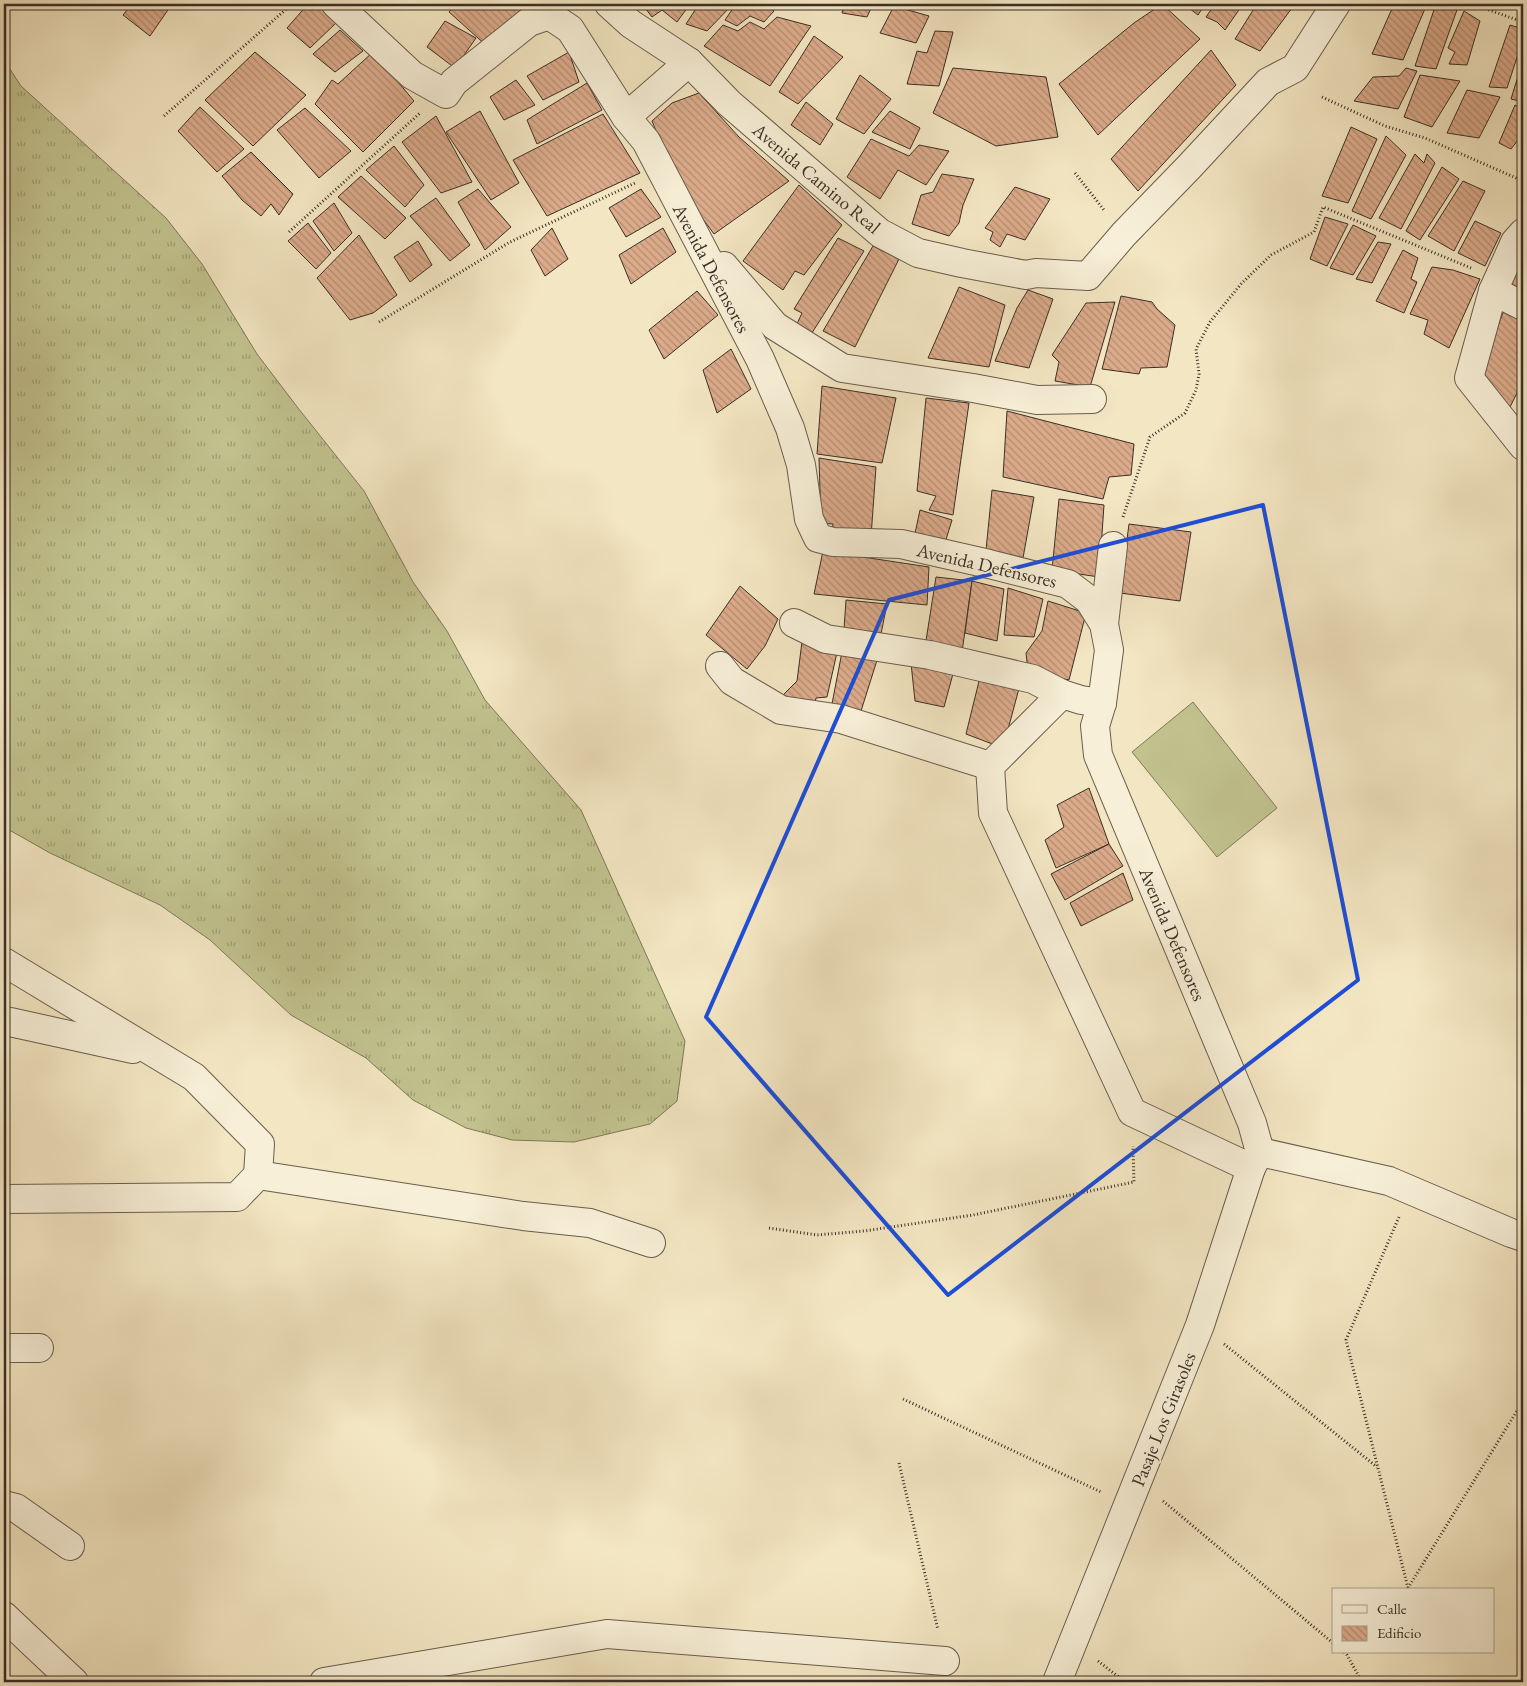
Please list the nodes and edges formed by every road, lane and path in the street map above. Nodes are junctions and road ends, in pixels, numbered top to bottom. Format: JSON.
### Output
{"nodes":[{"id":1,"x":292,"y":4,"type":"edge"},
{"id":2,"x":336,"y":4,"type":"edge"},
{"id":3,"x":609,"y":4,"type":"edge"},
{"id":4,"x":1336,"y":4,"type":"edge"},
{"id":5,"x":1472,"y":4,"type":"edge"},
{"id":6,"x":1523,"y":22,"type":"edge"},
{"id":7,"x":689,"y":62,"type":"junction"},
{"id":8,"x":446,"y":94,"type":"junction"},
{"id":9,"x":1322,"y":97,"type":"dead end"},
{"id":10,"x":164,"y":116,"type":"dead end"},
{"id":11,"x":626,"y":116,"type":"junction"},
{"id":12,"x":661,"y":171,"type":"junction"},
{"id":13,"x":1075,"y":173,"type":"dead end"},
{"id":14,"x":1523,"y":180,"type":"edge"},
{"id":15,"x":691,"y":227,"type":"junction"},
{"id":16,"x":289,"y":232,"type":"dead end"},
{"id":17,"x":1523,"y":233,"type":"edge"},
{"id":18,"x":1124,"y":234,"type":"junction"},
{"id":19,"x":1493,"y":290,"type":"junction"},
{"id":20,"x":1523,"y":306,"type":"edge"},
{"id":21,"x":379,"y":322,"type":"dead end"},
{"id":22,"x":1092,"y":399,"type":"dead end"},
{"id":23,"x":1523,"y":446,"type":"edge"},
{"id":24,"x":1113,"y":546,"type":"joint"},
{"id":25,"x":794,"y":623,"type":"dead end"},
{"id":26,"x":1104,"y":624,"type":"junction"},
{"id":27,"x":720,"y":666,"type":"dead end"},
{"id":28,"x":1062,"y":694,"type":"junction"},
{"id":29,"x":1102,"y":704,"type":"junction"},
{"id":30,"x":990,"y":766,"type":"junction"},
{"id":31,"x":4,"y":962,"type":"edge"},
{"id":32,"x":4,"y":1022,"type":"edge"},
{"id":33,"x":156,"y":1054,"type":"junction"},
{"id":34,"x":1132,"y":1112,"type":"junction"},
{"id":35,"x":1256,"y":1160,"type":"junction"},
{"id":36,"x":258,"y":1175,"type":"junction"},
{"id":37,"x":1411,"y":1190,"type":"junction"},
{"id":38,"x":4,"y":1199,"type":"edge"},
{"id":39,"x":769,"y":1228,"type":"dead end"},
{"id":40,"x":1523,"y":1237,"type":"edge"},
{"id":41,"x":651,"y":1243,"type":"dead end"},
{"id":42,"x":1200,"y":1325,"type":"junction"},
{"id":43,"x":4,"y":1348,"type":"edge"},
{"id":44,"x":39,"y":1348,"type":"dead end"},
{"id":45,"x":903,"y":1399,"type":"dead end"},
{"id":46,"x":1523,"y":1401,"type":"edge"},
{"id":47,"x":899,"y":1463,"type":"dead end"},
{"id":48,"x":1378,"y":1468,"type":"junction"},
{"id":49,"x":1133,"y":1493,"type":"junction"},
{"id":50,"x":4,"y":1505,"type":"edge"},
{"id":51,"x":70,"y":1546,"type":"dead end"},
{"id":52,"x":1407,"y":1588,"type":"edge"},
{"id":53,"x":1408,"y":1588,"type":"edge"},
{"id":54,"x":4,"y":1616,"type":"edge"},
{"id":55,"x":1332,"y":1642,"type":"edge"},
{"id":56,"x":1348,"y":1654,"type":"edge"},
{"id":57,"x":945,"y":1661,"type":"joint"},
{"id":58,"x":74,"y":1682,"type":"edge"},
{"id":59,"x":324,"y":1682,"type":"edge"},
{"id":60,"x":1058,"y":1682,"type":"edge"},
{"id":61,"x":1362,"y":1682,"type":"edge"}],
"edges":[{"from":1,"to":10,"type":"path"},
{"from":2,"to":8,"type":"street"},
{"from":3,"to":7,"type":"street"},
{"from":4,"to":18,"type":"street"},
{"from":5,"to":6,"type":"path"},
{"from":7,"to":11,"type":"street"},
{"from":7,"to":18,"type":"street","name":"Avenida Camino Real"},
{"from":8,"to":11,"type":"street","name":"Avenida Defensores"},
{"from":8,"to":16,"type":"path"},
{"from":9,"to":14,"type":"path"},
{"from":11,"to":12,"type":"street","name":"Avenida Defensores"},
{"from":12,"to":15,"type":"street","name":"Avenida Defensores"},
{"from":12,"to":21,"type":"path"},
{"from":13,"to":18,"type":"path"},
{"from":15,"to":22,"type":"street"},
{"from":15,"to":26,"type":"street","name":"Avenida Defensores"},
{"from":17,"to":19,"type":"street"},
{"from":19,"to":20,"type":"street"},
{"from":19,"to":23,"type":"street"},
{"from":19,"to":24,"type":"path"},
{"from":24,"to":26,"type":"street"},
{"from":25,"to":28,"type":"street"},
{"from":26,"to":29,"type":"street","name":"Avenida Defensores"},
{"from":27,"to":30,"type":"street"},
{"from":28,"to":29,"type":"street"},
{"from":28,"to":30,"type":"street"},
{"from":29,"to":35,"type":"street","name":"Avenida Defensores"},
{"from":30,"to":34,"type":"street"},
{"from":31,"to":33,"type":"street"},
{"from":32,"to":33,"type":"street"},
{"from":33,"to":36,"type":"street"},
{"from":34,"to":35,"type":"street"},
{"from":34,"to":39,"type":"path"},
{"from":35,"to":37,"type":"street"},
{"from":35,"to":42,"type":"street","name":"Pasaje Los Girasoles"},
{"from":36,"to":38,"type":"street"},
{"from":36,"to":41,"type":"street"},
{"from":37,"to":40,"type":"street"},
{"from":37,"to":48,"type":"path"},
{"from":42,"to":48,"type":"path"},
{"from":42,"to":49,"type":"street","name":"Pasaje Los Girasoles"},
{"from":43,"to":44,"type":"street"},
{"from":45,"to":49,"type":"path"},
{"from":46,"to":53,"type":"path"},
{"from":47,"to":57,"type":"path"},
{"from":48,"to":52,"type":"path"},
{"from":49,"to":55,"type":"path"},
{"from":49,"to":60,"type":"street","name":"Pasaje Los Girasoles"},
{"from":50,"to":51,"type":"street"},
{"from":54,"to":58,"type":"street"},
{"from":56,"to":61,"type":"path"},
{"from":57,"to":59,"type":"street"}]}
